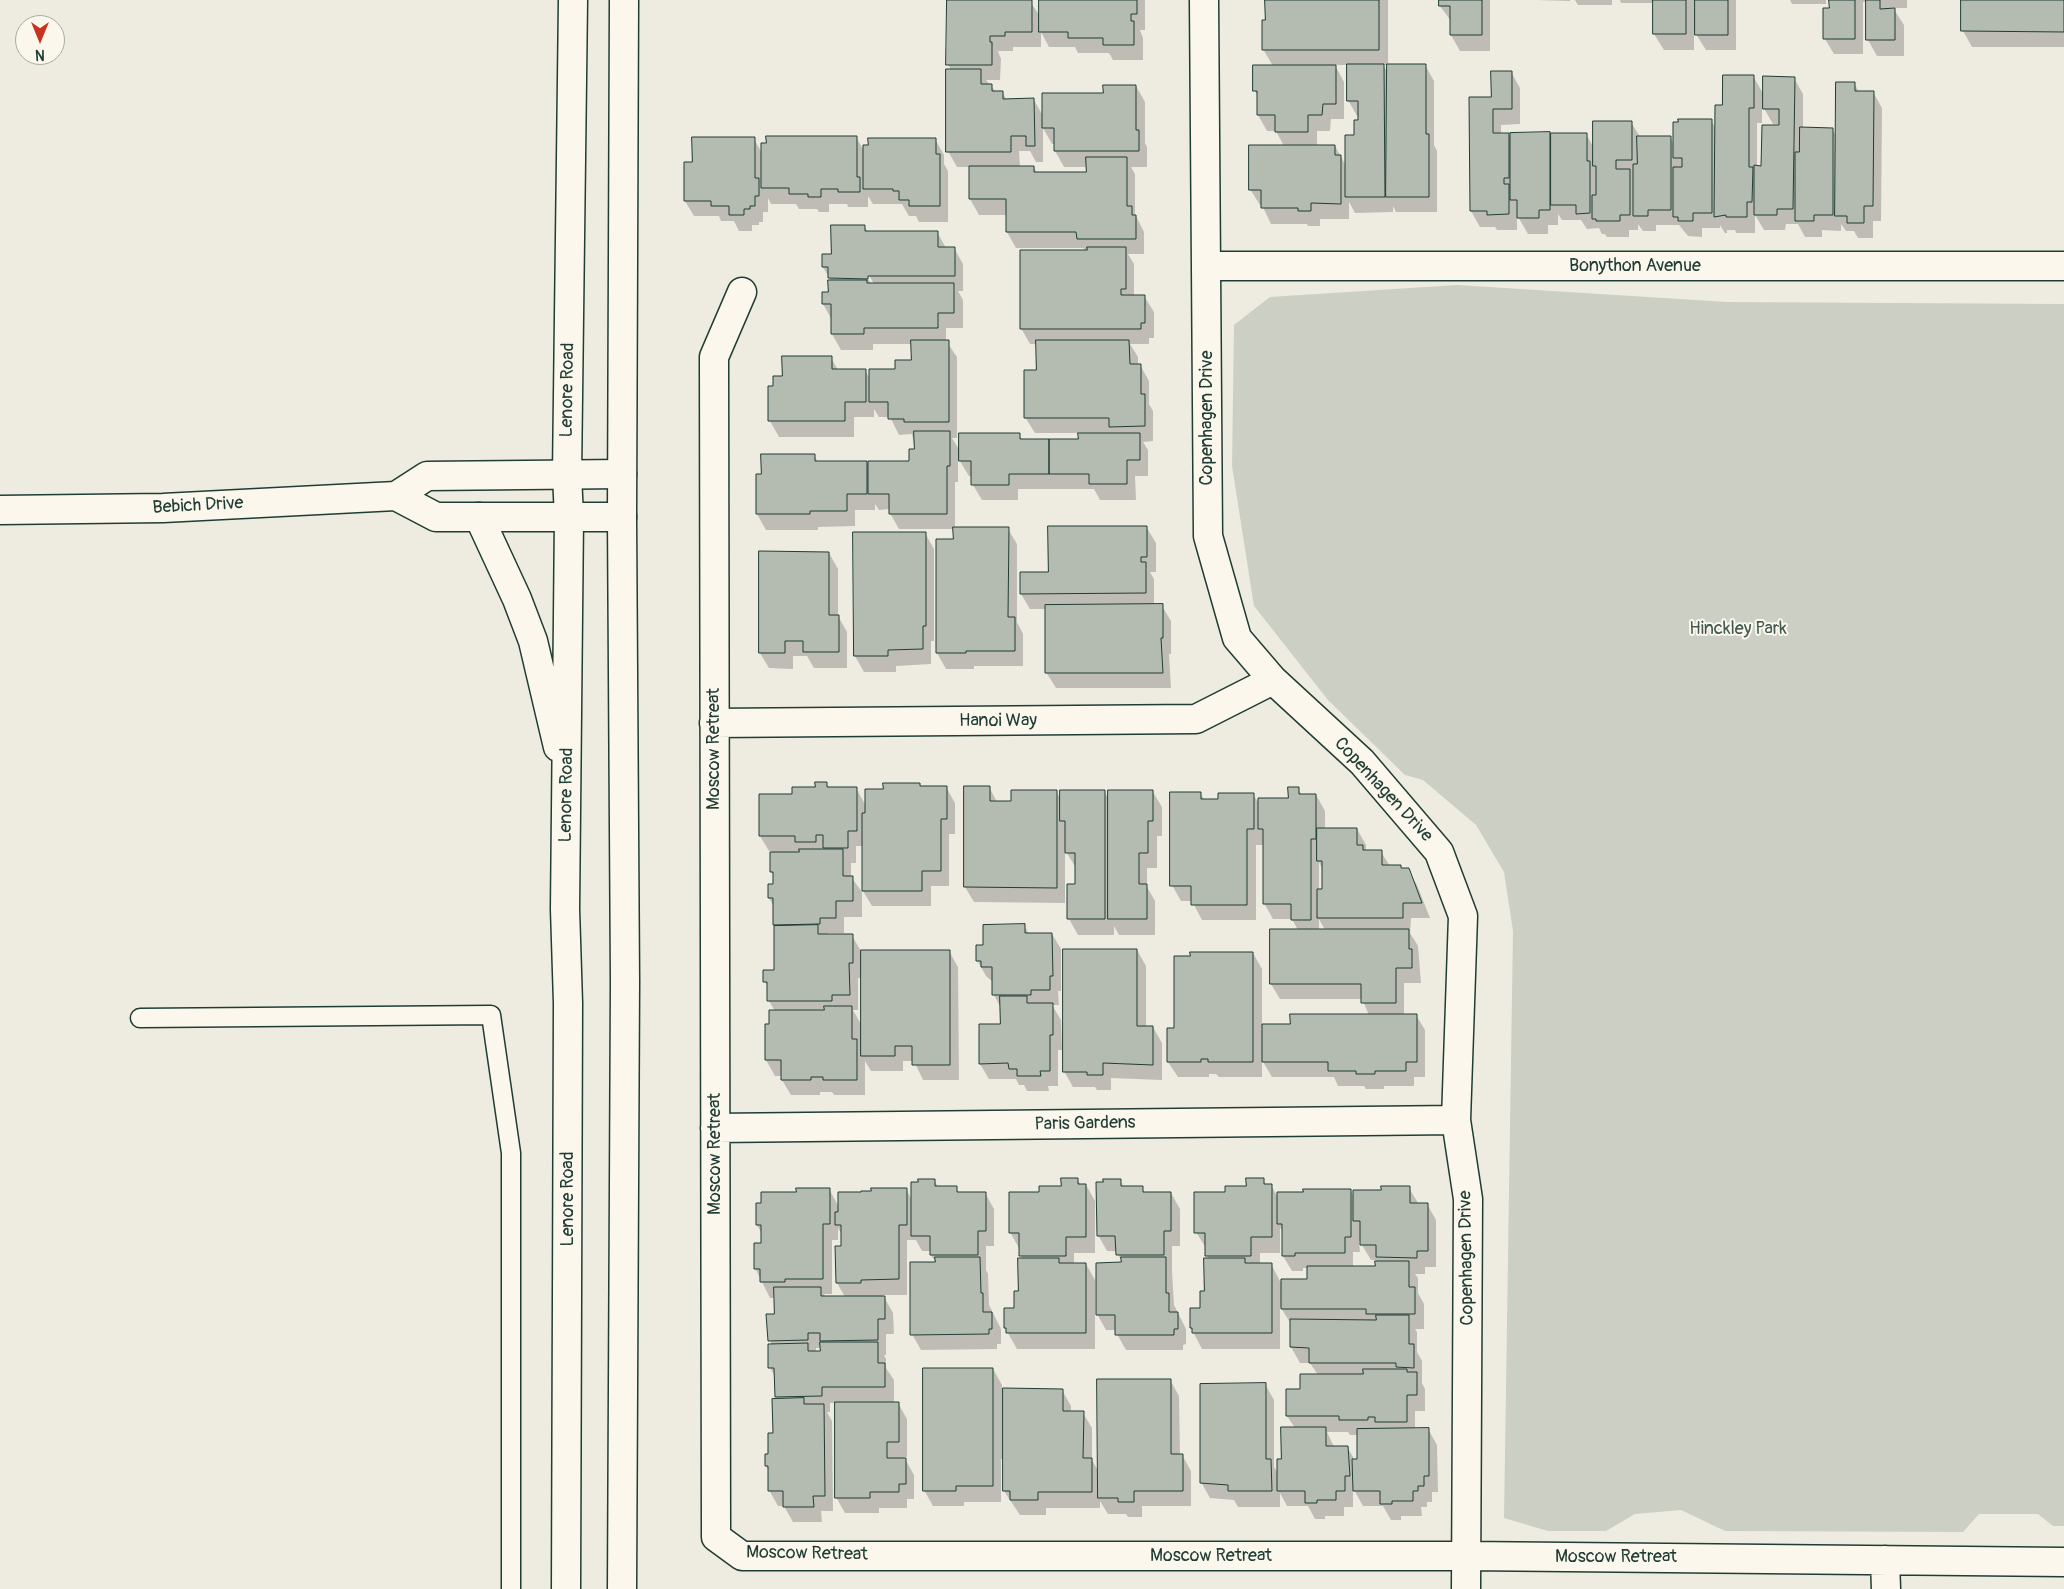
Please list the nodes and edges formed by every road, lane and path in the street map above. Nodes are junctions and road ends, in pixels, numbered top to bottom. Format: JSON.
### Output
{"nodes":[{"id":1,"x":573,"y":0,"type":"edge"},
{"id":2,"x":624,"y":0,"type":"edge"},
{"id":3,"x":1204,"y":0,"type":"edge"},
{"id":4,"x":1206,"y":266,"type":"junction"},
{"id":5,"x":2064,"y":266,"type":"edge"},
{"id":6,"x":742,"y":292,"type":"dead end"},
{"id":7,"x":622,"y":474,"type":"junction"},
{"id":8,"x":568,"y":475,"type":"junction"},
{"id":9,"x":396,"y":496,"type":"junction"},
{"id":10,"x":0,"y":510,"type":"edge"},
{"id":11,"x":479,"y":517,"type":"junction"},
{"id":12,"x":569,"y":517,"type":"junction"},
{"id":13,"x":622,"y":517,"type":"junction"},
{"id":14,"x":1273,"y":680,"type":"junction"},
{"id":15,"x":714,"y":723,"type":"junction"},
{"id":16,"x":568,"y":782,"type":"junction"},
{"id":17,"x":140,"y":1018,"type":"dead end"},
{"id":18,"x":1456,"y":1120,"type":"junction"},
{"id":19,"x":715,"y":1128,"type":"junction"},
{"id":20,"x":1467,"y":1556,"type":"junction"},
{"id":21,"x":1885,"y":1560,"type":"junction"},
{"id":22,"x":2064,"y":1562,"type":"edge"},
{"id":23,"x":511,"y":1589,"type":"edge"},
{"id":24,"x":566,"y":1589,"type":"edge"},
{"id":25,"x":622,"y":1589,"type":"edge"},
{"id":26,"x":1466,"y":1589,"type":"edge"},
{"id":27,"x":1886,"y":1589,"type":"edge"}],
"edges":[{"from":1,"to":8,"type":"street","name":"Lenore Road"},
{"from":2,"to":7,"type":"street"},
{"from":3,"to":4,"type":"street","name":"Copenhagen Drive"},
{"from":4,"to":5,"type":"street","name":"Bonython Avenue"},
{"from":4,"to":14,"type":"street","name":"Copenhagen Drive"},
{"from":6,"to":15,"type":"street","name":"Moscow Retreat"},
{"from":7,"to":8,"type":"street","name":"Bebich Drive"},
{"from":7,"to":13,"type":"street"},
{"from":8,"to":9,"type":"street","name":"Bebich Drive"},
{"from":8,"to":12,"type":"street","name":"Lenore Road"},
{"from":9,"to":10,"type":"street","name":"Bebich Drive"},
{"from":9,"to":11,"type":"street"},
{"from":11,"to":12,"type":"street"},
{"from":11,"to":16,"type":"street"},
{"from":12,"to":13,"type":"street"},
{"from":12,"to":16,"type":"street","name":"Lenore Road"},
{"from":13,"to":25,"type":"street"},
{"from":14,"to":15,"type":"street","name":"Hanoi Way"},
{"from":14,"to":18,"type":"street","name":"Copenhagen Drive"},
{"from":15,"to":19,"type":"street","name":"Moscow Retreat"},
{"from":16,"to":24,"type":"street","name":"Lenore Road"},
{"from":17,"to":23,"type":"lane"},
{"from":18,"to":19,"type":"street","name":"Paris Gardens"},
{"from":18,"to":20,"type":"street","name":"Copenhagen Drive"},
{"from":19,"to":20,"type":"street","name":"Moscow Retreat"},
{"from":20,"to":21,"type":"street","name":"Moscow Retreat"},
{"from":20,"to":26,"type":"street","name":"Copenhagen Drive"},
{"from":21,"to":22,"type":"street","name":"Moscow Retreat"},
{"from":21,"to":27,"type":"street"}]}
